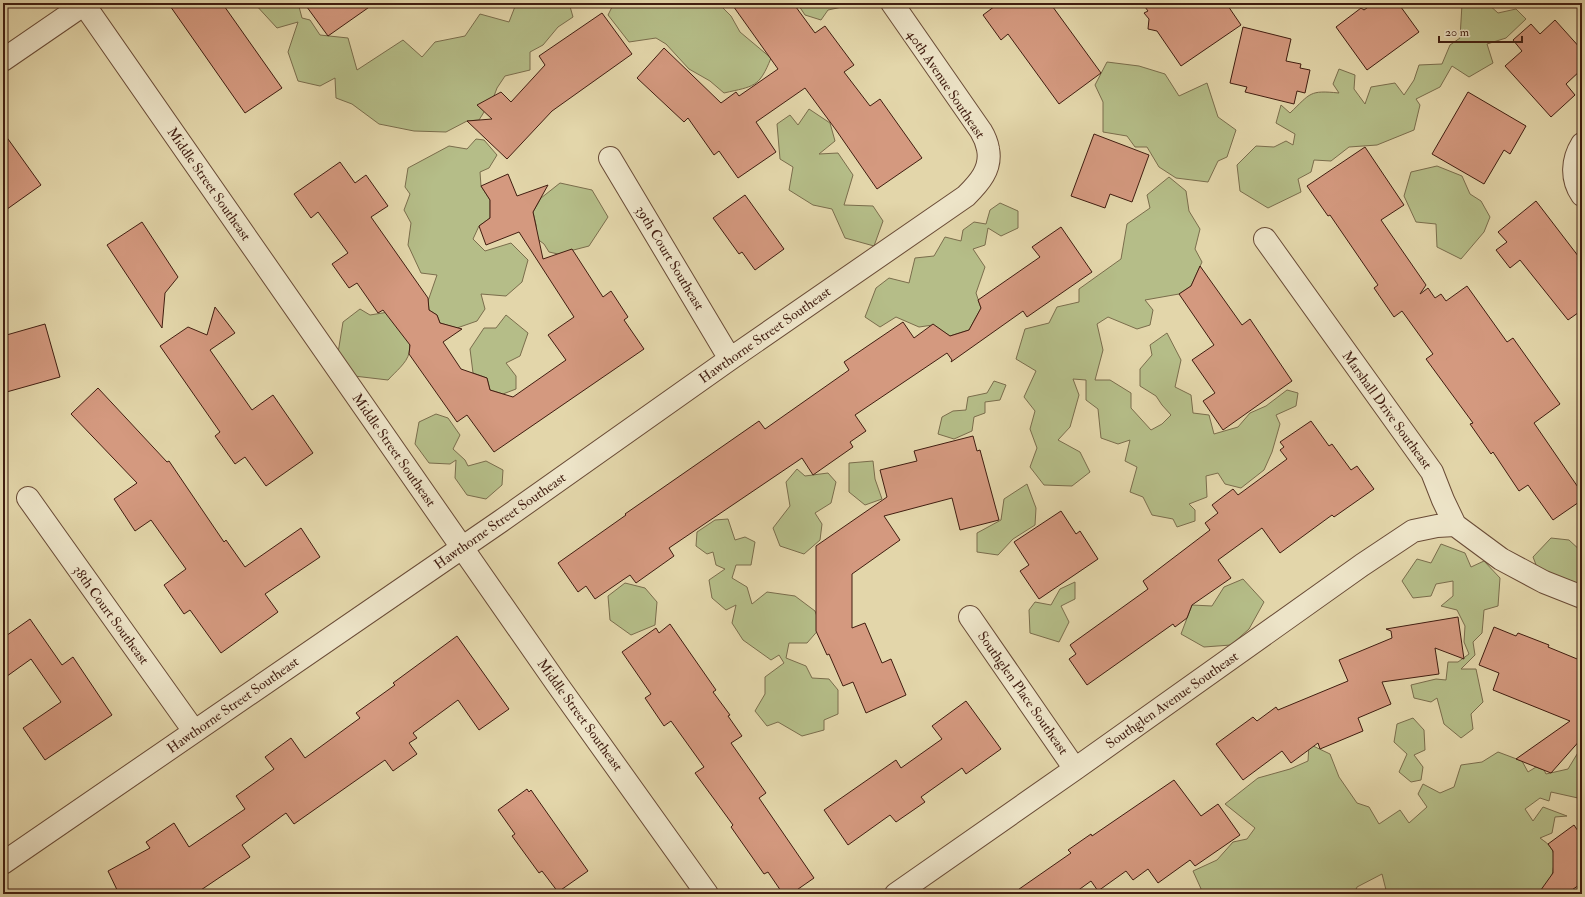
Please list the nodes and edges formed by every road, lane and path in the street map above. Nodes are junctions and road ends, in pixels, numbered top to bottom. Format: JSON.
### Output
{"nodes":[{"id":1,"x":84,"y":3,"type":"edge"},
{"id":2,"x":892,"y":3,"type":"edge"},
{"id":3,"x":3,"y":60,"type":"edge"},
{"id":4,"x":1582,"y":144,"type":"edge"},
{"id":5,"x":610,"y":158,"type":"dead end"},
{"id":6,"x":987,"y":169,"type":"joint"},
{"id":7,"x":1582,"y":194,"type":"edge"},
{"id":8,"x":1265,"y":239,"type":"dead end"},
{"id":9,"x":730,"y":359,"type":"junction"},
{"id":10,"x":28,"y":498,"type":"dead end"},
{"id":11,"x":1455,"y":526,"type":"junction"},
{"id":12,"x":462,"y":548,"type":"junction"},
{"id":13,"x":1582,"y":597,"type":"edge"},
{"id":14,"x":970,"y":617,"type":"dead end"},
{"id":15,"x":194,"y":731,"type":"junction"},
{"id":16,"x":1075,"y":769,"type":"junction"},
{"id":17,"x":3,"y":863,"type":"edge"},
{"id":18,"x":708,"y":894,"type":"edge"},
{"id":19,"x":896,"y":894,"type":"edge"}],
"edges":[{"from":1,"to":3,"type":"street"},
{"from":1,"to":12,"type":"street","name":"Middle Street Southeast"},
{"from":2,"to":6,"type":"street","name":"40th Avenue Southeast"},
{"from":4,"to":7,"type":"street"},
{"from":5,"to":9,"type":"street","name":"39th Court Southeast"},
{"from":6,"to":9,"type":"street","name":"Hawthorne Street Southeast"},
{"from":8,"to":11,"type":"street","name":"Marshall Drive Southeast"},
{"from":9,"to":12,"type":"street","name":"Hawthorne Street Southeast"},
{"from":10,"to":15,"type":"street","name":"38th Court Southeast"},
{"from":11,"to":13,"type":"street","name":"Marshall Drive Southeast"},
{"from":11,"to":16,"type":"street","name":"Southglen Avenue Southeast"},
{"from":12,"to":15,"type":"street","name":"Hawthorne Street Southeast"},
{"from":12,"to":18,"type":"street","name":"Middle Street Southeast"},
{"from":14,"to":16,"type":"street","name":"Southglen Place Southeast"},
{"from":15,"to":17,"type":"street","name":"Hawthorne Street Southeast"},
{"from":16,"to":19,"type":"street","name":"Southglen Avenue Southeast"}]}
